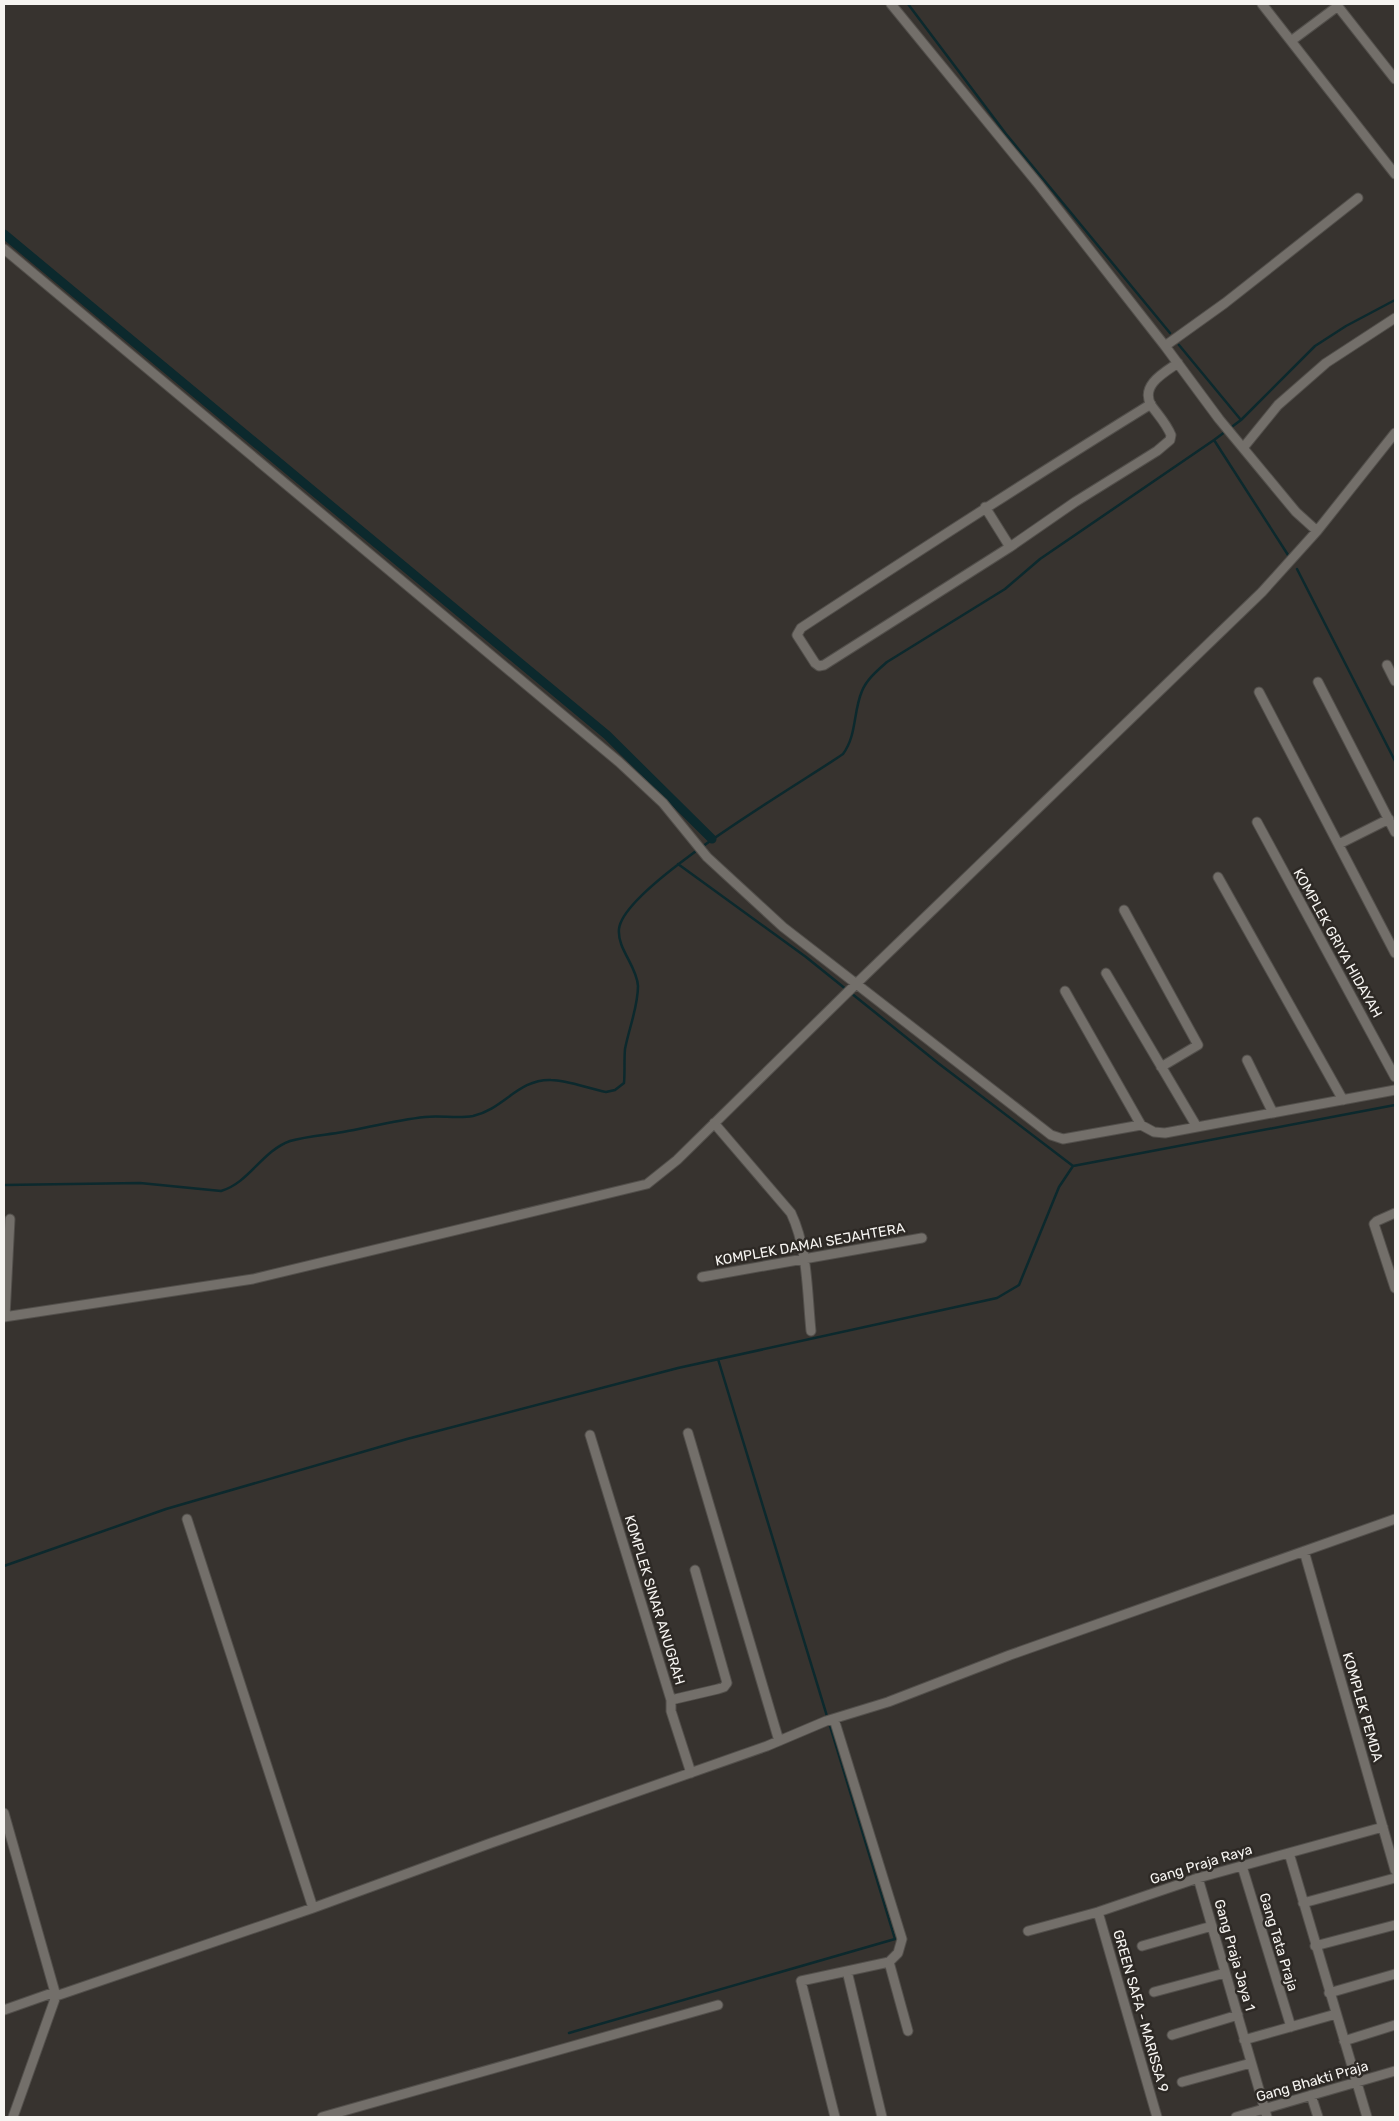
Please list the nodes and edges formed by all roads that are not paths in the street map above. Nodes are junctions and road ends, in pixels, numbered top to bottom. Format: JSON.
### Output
{"nodes":[{"id":1,"x":891,"y":4,"type":"edge"},
{"id":2,"x":1262,"y":4,"type":"edge"},
{"id":3,"x":1337,"y":5,"type":"edge"},
{"id":4,"x":1292,"y":41,"type":"junction"},
{"id":5,"x":1395,"y":78,"type":"edge"},
{"id":6,"x":1395,"y":174,"type":"edge"},
{"id":7,"x":1358,"y":198,"type":"dead end"},
{"id":8,"x":4,"y":249,"type":"edge"},
{"id":9,"x":1395,"y":318,"type":"edge"},
{"id":10,"x":1165,"y":346,"type":"junction"},
{"id":11,"x":1178,"y":363,"type":"junction"},
{"id":12,"x":1150,"y":404,"type":"junction"},
{"id":13,"x":1395,"y":433,"type":"edge"},
{"id":14,"x":1243,"y":448,"type":"junction"},
{"id":15,"x":985,"y":507,"type":"junction"},
{"id":16,"x":1317,"y":531,"type":"junction"},
{"id":17,"x":1010,"y":547,"type":"junction"},
{"id":18,"x":1387,"y":665,"type":"dead end"},
{"id":19,"x":1395,"y":681,"type":"edge"},
{"id":20,"x":1318,"y":682,"type":"dead end"},
{"id":21,"x":1259,"y":692,"type":"dead end"},
{"id":22,"x":1389,"y":819,"type":"junction"},
{"id":23,"x":1257,"y":822,"type":"dead end"},
{"id":24,"x":1395,"y":832,"type":"edge"},
{"id":25,"x":1339,"y":844,"type":"junction"},
{"id":26,"x":1218,"y":877,"type":"dead end"},
{"id":27,"x":1124,"y":910,"type":"dead end"},
{"id":28,"x":1395,"y":953,"type":"edge"},
{"id":29,"x":1106,"y":973,"type":"dead end"},
{"id":30,"x":855,"y":985,"type":"junction"},
{"id":31,"x":1064,"y":991,"type":"dead end"},
{"id":32,"x":1247,"y":1060,"type":"dead end"},
{"id":33,"x":1161,"y":1067,"type":"junction"},
{"id":34,"x":1395,"y":1077,"type":"edge"},
{"id":35,"x":1395,"y":1090,"type":"edge"},
{"id":36,"x":1343,"y":1100,"type":"junction"},
{"id":37,"x":1273,"y":1113,"type":"junction"},
{"id":38,"x":714,"y":1123,"type":"junction"},
{"id":39,"x":1141,"y":1125,"type":"junction"},
{"id":40,"x":1197,"y":1127,"type":"junction"},
{"id":41,"x":1395,"y":1214,"type":"edge"},
{"id":42,"x":10,"y":1219,"type":"dead end"},
{"id":43,"x":922,"y":1238,"type":"dead end"},
{"id":44,"x":804,"y":1258,"type":"junction"},
{"id":45,"x":702,"y":1278,"type":"dead end"},
{"id":46,"x":1395,"y":1288,"type":"edge"},
{"id":47,"x":5,"y":1317,"type":"edge"},
{"id":48,"x":811,"y":1331,"type":"dead end"},
{"id":49,"x":688,"y":1433,"type":"dead end"},
{"id":50,"x":590,"y":1435,"type":"dead end"},
{"id":51,"x":187,"y":1519,"type":"dead end"},
{"id":52,"x":1395,"y":1519,"type":"edge"},
{"id":53,"x":1304,"y":1551,"type":"junction"},
{"id":54,"x":695,"y":1570,"type":"dead end"},
{"id":55,"x":671,"y":1700,"type":"junction"},
{"id":56,"x":830,"y":1720,"type":"junction"},
{"id":57,"x":779,"y":1741,"type":"junction"},
{"id":58,"x":691,"y":1773,"type":"junction"},
{"id":59,"x":4,"y":1813,"type":"edge"},
{"id":60,"x":1383,"y":1827,"type":"junction"},
{"id":61,"x":1289,"y":1853,"type":"junction"},
{"id":62,"x":1242,"y":1866,"type":"junction"},
{"id":63,"x":1395,"y":1870,"type":"edge"},
{"id":64,"x":1198,"y":1878,"type":"junction"},
{"id":65,"x":1395,"y":1878,"type":"edge"},
{"id":66,"x":1303,"y":1903,"type":"junction"},
{"id":67,"x":313,"y":1908,"type":"junction"},
{"id":68,"x":1098,"y":1912,"type":"junction"},
{"id":69,"x":1395,"y":1925,"type":"edge"},
{"id":70,"x":1212,"y":1926,"type":"junction"},
{"id":71,"x":1028,"y":1932,"type":"dead end"},
{"id":72,"x":1142,"y":1946,"type":"dead end"},
{"id":73,"x":1315,"y":1946,"type":"junction"},
{"id":74,"x":889,"y":1962,"type":"junction"},
{"id":75,"x":847,"y":1971,"type":"junction"},
{"id":76,"x":1225,"y":1973,"type":"junction"},
{"id":77,"x":1395,"y":1974,"type":"edge"},
{"id":78,"x":1154,"y":1992,"type":"dead end"},
{"id":79,"x":1329,"y":1993,"type":"junction"},
{"id":80,"x":55,"y":1994,"type":"junction"},
{"id":81,"x":718,"y":2004,"type":"dead end"},
{"id":82,"x":4,"y":2010,"type":"edge"},
{"id":83,"x":1238,"y":2014,"type":"junction"},
{"id":84,"x":1336,"y":2014,"type":"junction"},
{"id":85,"x":1395,"y":2025,"type":"edge"},
{"id":86,"x":1291,"y":2027,"type":"junction"},
{"id":87,"x":908,"y":2031,"type":"dead end"},
{"id":88,"x":1172,"y":2035,"type":"dead end"},
{"id":89,"x":1244,"y":2040,"type":"junction"},
{"id":90,"x":1344,"y":2041,"type":"junction"},
{"id":91,"x":1251,"y":2063,"type":"junction"},
{"id":92,"x":1395,"y":2071,"type":"edge"},
{"id":93,"x":1182,"y":2082,"type":"dead end"},
{"id":94,"x":1357,"y":2082,"type":"junction"},
{"id":95,"x":1311,"y":2095,"type":"junction"},
{"id":96,"x":1266,"y":2113,"type":"edge"},
{"id":97,"x":13,"y":2117,"type":"edge"},
{"id":98,"x":322,"y":2117,"type":"edge"},
{"id":99,"x":835,"y":2117,"type":"edge"},
{"id":100,"x":882,"y":2117,"type":"edge"},
{"id":101,"x":1157,"y":2117,"type":"edge"},
{"id":102,"x":1236,"y":2117,"type":"edge"},
{"id":103,"x":1318,"y":2117,"type":"edge"},
{"id":104,"x":1367,"y":2117,"type":"edge"}],
"edges":[{"from":1,"to":10,"type":"street"},
{"from":2,"to":4,"type":"street"},
{"from":3,"to":4,"type":"street"},
{"from":3,"to":5,"type":"street"},
{"from":4,"to":6,"type":"street"},
{"from":7,"to":10,"type":"street"},
{"from":8,"to":30,"type":"street"},
{"from":9,"to":14,"type":"street"},
{"from":10,"to":11,"type":"street"},
{"from":11,"to":12,"type":"street"},
{"from":11,"to":14,"type":"street"},
{"from":12,"to":15,"type":"street"},
{"from":12,"to":17,"type":"street"},
{"from":13,"to":16,"type":"street"},
{"from":14,"to":16,"type":"street"},
{"from":15,"to":17,"type":"street"},
{"from":15,"to":17,"type":"street"},
{"from":16,"to":30,"type":"street"},
{"from":18,"to":19,"type":"street"},
{"from":20,"to":22,"type":"street"},
{"from":21,"to":25,"type":"street"},
{"from":22,"to":24,"type":"street"},
{"from":22,"to":25,"type":"street"},
{"from":23,"to":34,"type":"street","name":"KOMPLEK GRIYA HIDAYAH"},
{"from":25,"to":28,"type":"street"},
{"from":26,"to":36,"type":"street"},
{"from":27,"to":33,"type":"street"},
{"from":29,"to":33,"type":"street"},
{"from":30,"to":38,"type":"street"},
{"from":30,"to":39,"type":"street"},
{"from":31,"to":39,"type":"street"},
{"from":32,"to":37,"type":"street"},
{"from":33,"to":40,"type":"street"},
{"from":35,"to":36,"type":"street"},
{"from":36,"to":37,"type":"street"},
{"from":37,"to":40,"type":"street"},
{"from":38,"to":44,"type":"street"},
{"from":38,"to":47,"type":"street"},
{"from":39,"to":40,"type":"street"},
{"from":41,"to":46,"type":"street"},
{"from":42,"to":47,"type":"street"},
{"from":43,"to":44,"type":"street","name":"KOMPLEK DAMAI SEJAHTERA"},
{"from":44,"to":45,"type":"street","name":"KOMPLEK DAMAI SEJAHTERA"},
{"from":44,"to":48,"type":"street"},
{"from":49,"to":57,"type":"street"},
{"from":50,"to":55,"type":"street","name":"KOMPLEK SINAR ANUGRAH"},
{"from":51,"to":67,"type":"street"},
{"from":52,"to":53,"type":"street"},
{"from":53,"to":56,"type":"street"},
{"from":53,"to":60,"type":"street","name":"KOMPLEK PEMDA"},
{"from":54,"to":55,"type":"street"},
{"from":55,"to":58,"type":"street","name":"KOMPLEK SINAR ANUGRAH"},
{"from":56,"to":57,"type":"street"},
{"from":56,"to":74,"type":"street"},
{"from":57,"to":58,"type":"street"},
{"from":58,"to":67,"type":"street"},
{"from":59,"to":80,"type":"street"},
{"from":60,"to":61,"type":"street","name":"Gang Praja Raya"},
{"from":60,"to":63,"type":"street","name":"KOMPLEK PEMDA"},
{"from":61,"to":62,"type":"street","name":"Gang Praja Raya"},
{"from":61,"to":66,"type":"street"},
{"from":62,"to":64,"type":"street","name":"Gang Praja Raya"},
{"from":62,"to":86,"type":"street","name":"Gang Tata Praja"},
{"from":64,"to":68,"type":"street","name":"Gang Praja Raya"},
{"from":64,"to":70,"type":"street","name":"Gang Praja Jaya 1"},
{"from":65,"to":66,"type":"street"},
{"from":66,"to":73,"type":"street"},
{"from":67,"to":80,"type":"street"},
{"from":68,"to":71,"type":"street","name":"Gang Praja Raya"},
{"from":68,"to":101,"type":"street","name":"GREEN SAFA - MARISSA 9"},
{"from":69,"to":73,"type":"street"},
{"from":70,"to":72,"type":"street"},
{"from":70,"to":76,"type":"street","name":"Gang Praja Jaya 1"},
{"from":73,"to":79,"type":"street"},
{"from":74,"to":75,"type":"street"},
{"from":74,"to":87,"type":"street"},
{"from":75,"to":99,"type":"street"},
{"from":75,"to":100,"type":"street"},
{"from":76,"to":78,"type":"street"},
{"from":76,"to":83,"type":"street","name":"Gang Praja Jaya 1"},
{"from":77,"to":79,"type":"street"},
{"from":79,"to":84,"type":"street"},
{"from":80,"to":82,"type":"street"},
{"from":80,"to":97,"type":"street"},
{"from":81,"to":98,"type":"street"},
{"from":83,"to":88,"type":"street"},
{"from":83,"to":89,"type":"street","name":"Gang Praja Jaya 1"},
{"from":84,"to":86,"type":"street"},
{"from":84,"to":90,"type":"street"},
{"from":85,"to":90,"type":"street"},
{"from":86,"to":89,"type":"street"},
{"from":89,"to":91,"type":"street","name":"Gang Praja Jaya 1"},
{"from":90,"to":94,"type":"street"},
{"from":91,"to":93,"type":"street"},
{"from":91,"to":96,"type":"street","name":"Gang Praja Jaya 1"},
{"from":92,"to":94,"type":"street","name":"Gang Bhakti Praja"},
{"from":94,"to":95,"type":"street","name":"Gang Bhakti Praja"},
{"from":94,"to":104,"type":"street"},
{"from":95,"to":96,"type":"street","name":"Gang Bhakti Praja"},
{"from":95,"to":103,"type":"street"},
{"from":96,"to":102,"type":"street","name":"Gang Bhakti Praja"}]}
